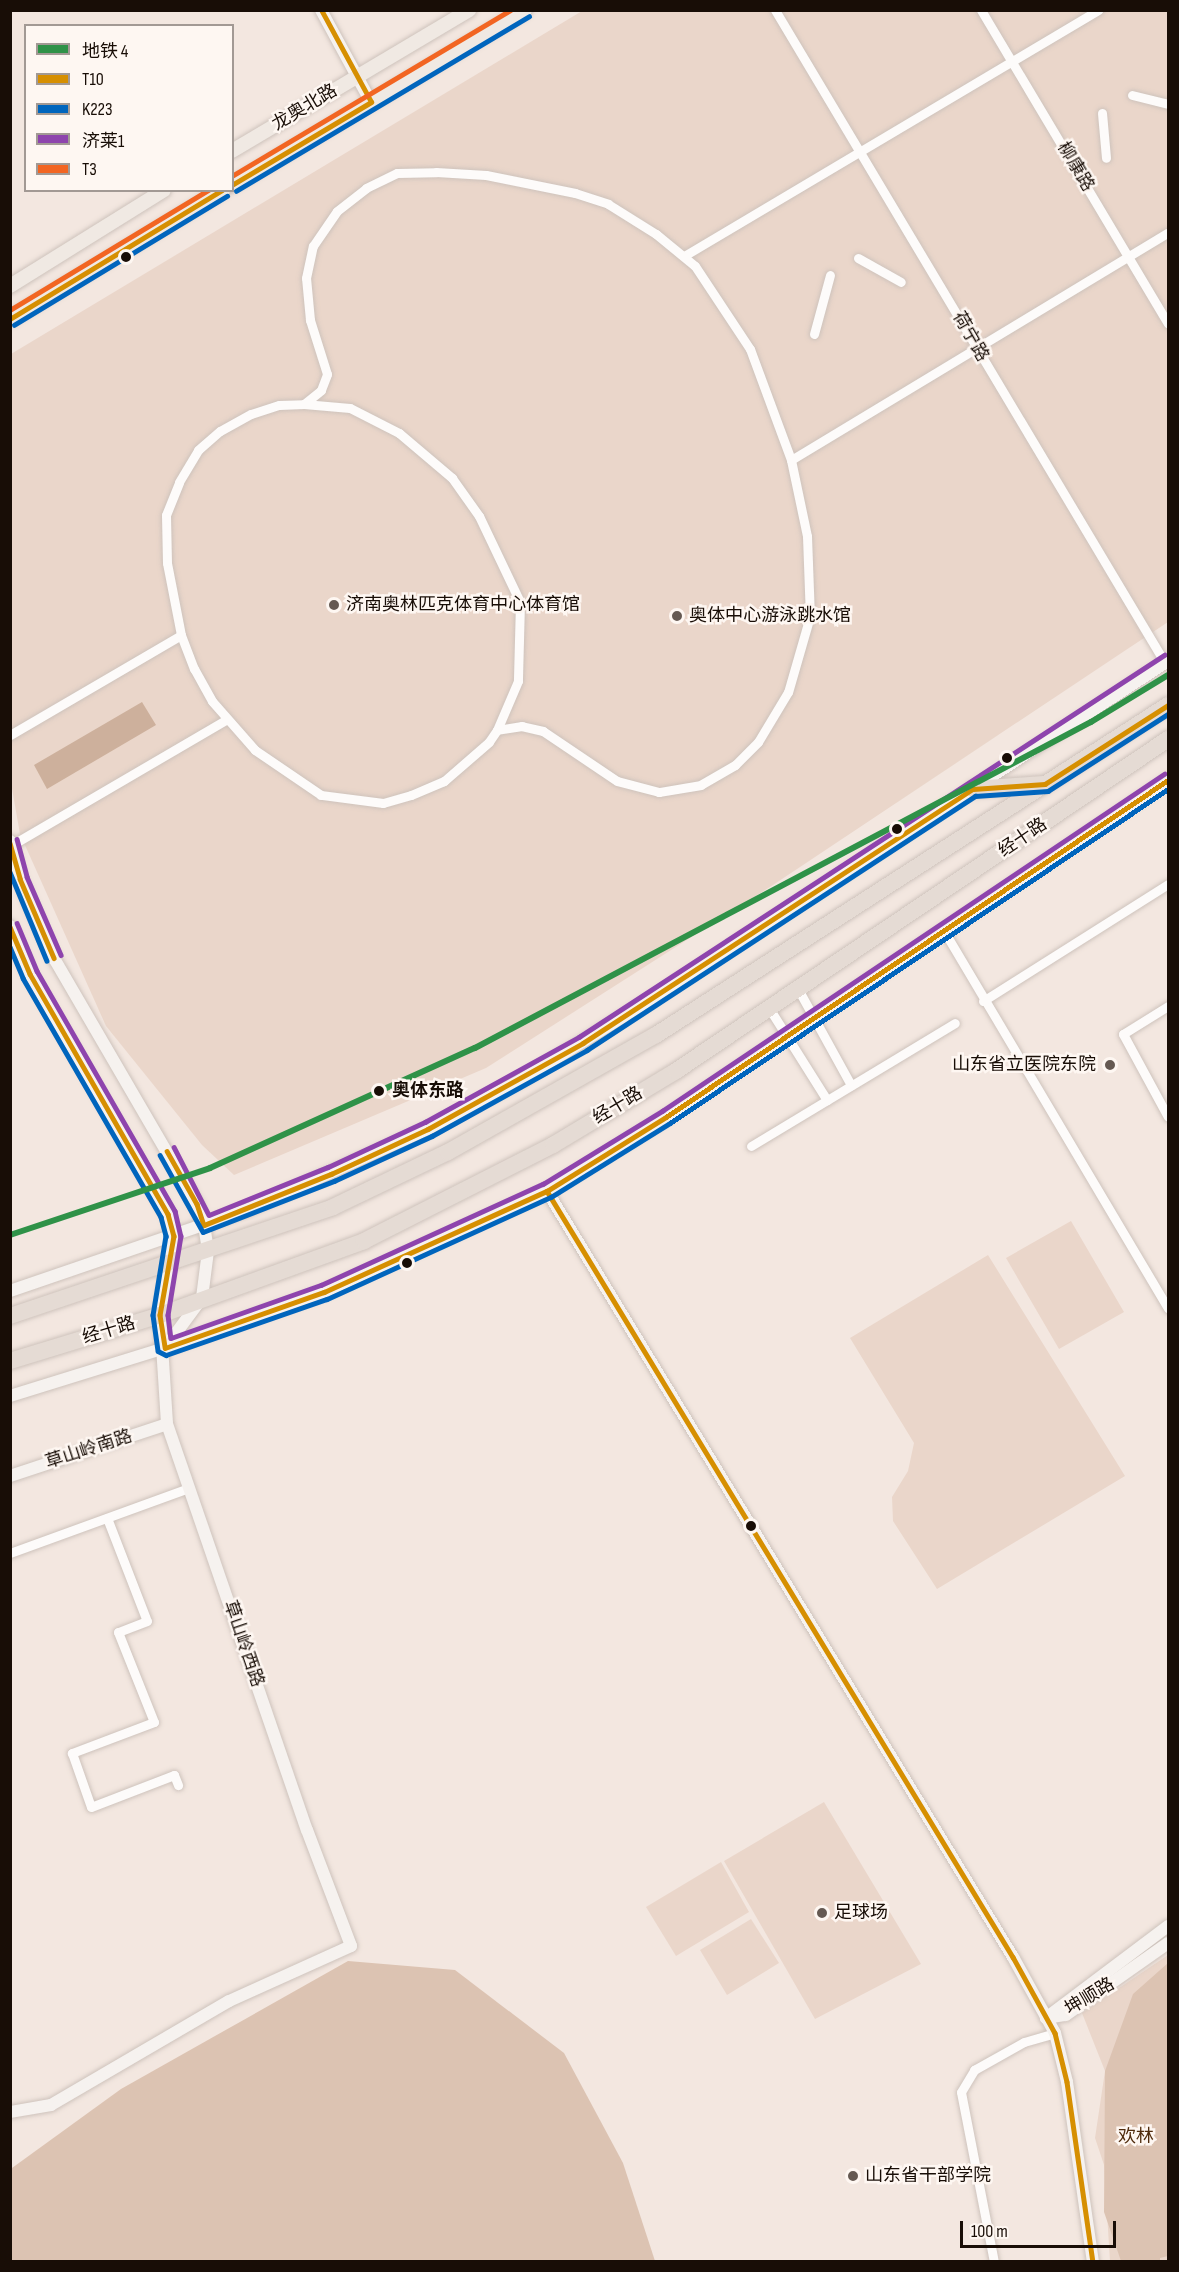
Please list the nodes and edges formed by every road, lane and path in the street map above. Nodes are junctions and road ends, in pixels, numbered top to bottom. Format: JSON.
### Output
{"nodes":[{"id":1,"x":321,"y":10,"type":"edge"},
{"id":2,"x":469,"y":10,"type":"edge"},
{"id":3,"x":525,"y":10,"type":"edge"},
{"id":4,"x":775,"y":10,"type":"edge"},
{"id":5,"x":981,"y":10,"type":"edge"},
{"id":6,"x":1099,"y":10,"type":"edge"},
{"id":7,"x":1012,"y":63,"type":"junction"},
{"id":8,"x":358,"y":77,"type":"junction"},
{"id":9,"x":1134,"y":95,"type":"dead end"},
{"id":10,"x":371,"y":102,"type":"junction"},
{"id":11,"x":1168,"y":104,"type":"edge"},
{"id":12,"x":1102,"y":114,"type":"dead end"},
{"id":13,"x":234,"y":150,"type":"edge"},
{"id":14,"x":860,"y":152,"type":"junction"},
{"id":15,"x":1106,"y":158,"type":"dead end"},
{"id":16,"x":234,"y":184,"type":"edge"},
{"id":17,"x":161,"y":192,"type":"edge"},
{"id":18,"x":220,"y":192,"type":"edge"},
{"id":19,"x":1168,"y":233,"type":"edge"},
{"id":20,"x":684,"y":256,"type":"junction"},
{"id":21,"x":1129,"y":257,"type":"junction"},
{"id":22,"x":860,"y":259,"type":"dead end"},
{"id":23,"x":829,"y":279,"type":"dead end"},
{"id":24,"x":901,"y":282,"type":"dead end"},
{"id":25,"x":10,"y":286,"type":"edge"},
{"id":26,"x":10,"y":319,"type":"edge"},
{"id":27,"x":1168,"y":324,"type":"edge"},
{"id":28,"x":814,"y":334,"type":"dead end"},
{"id":29,"x":977,"y":349,"type":"junction"},
{"id":30,"x":304,"y":404,"type":"junction"},
{"id":31,"x":791,"y":460,"type":"junction"},
{"id":32,"x":181,"y":635,"type":"junction"},
{"id":33,"x":1167,"y":662,"type":"edge"},
{"id":34,"x":1168,"y":705,"type":"edge"},
{"id":35,"x":226,"y":719,"type":"junction"},
{"id":36,"x":497,"y":730,"type":"junction"},
{"id":37,"x":10,"y":735,"type":"edge"},
{"id":38,"x":1168,"y":740,"type":"edge"},
{"id":39,"x":1168,"y":780,"type":"edge"},
{"id":40,"x":1045,"y":784,"type":"junction"},
{"id":41,"x":973,"y":789,"type":"junction"},
{"id":42,"x":11,"y":844,"type":"edge"},
{"id":43,"x":1168,"y":884,"type":"edge"},
{"id":44,"x":10,"y":926,"type":"edge"},
{"id":45,"x":944,"y":931,"type":"junction"},
{"id":46,"x":798,"y":989,"type":"junction"},
{"id":47,"x":983,"y":1001,"type":"junction"},
{"id":48,"x":1168,"y":1006,"type":"edge"},
{"id":49,"x":769,"y":1008,"type":"junction"},
{"id":50,"x":815,"y":1018,"type":"junction"},
{"id":51,"x":955,"y":1023,"type":"dead end"},
{"id":52,"x":787,"y":1036,"type":"junction"},
{"id":53,"x":852,"y":1085,"type":"junction"},
{"id":54,"x":827,"y":1100,"type":"junction"},
{"id":55,"x":1168,"y":1117,"type":"edge"},
{"id":56,"x":751,"y":1146,"type":"dead end"},
{"id":57,"x":547,"y":1191,"type":"junction"},
{"id":58,"x":204,"y":1225,"type":"junction"},
{"id":59,"x":174,"y":1236,"type":"junction"},
{"id":60,"x":208,"y":1251,"type":"junction"},
{"id":61,"x":170,"y":1263,"type":"junction"},
{"id":62,"x":10,"y":1291,"type":"edge"},
{"id":63,"x":202,"y":1298,"type":"junction"},
{"id":64,"x":1168,"y":1308,"type":"edge"},
{"id":65,"x":10,"y":1316,"type":"edge"},
{"id":66,"x":160,"y":1316,"type":"junction"},
{"id":67,"x":165,"y":1348,"type":"junction"},
{"id":68,"x":10,"y":1361,"type":"edge"},
{"id":69,"x":10,"y":1396,"type":"edge"},
{"id":70,"x":167,"y":1424,"type":"junction"},
{"id":71,"x":10,"y":1476,"type":"edge"},
{"id":72,"x":189,"y":1488,"type":"junction"},
{"id":73,"x":107,"y":1518,"type":"junction"},
{"id":74,"x":10,"y":1553,"type":"edge"},
{"id":75,"x":178,"y":1785,"type":"dead end"},
{"id":76,"x":1168,"y":1926,"type":"edge"},
{"id":77,"x":1168,"y":1943,"type":"edge"},
{"id":78,"x":1046,"y":2018,"type":"junction"},
{"id":79,"x":1055,"y":2033,"type":"junction"},
{"id":80,"x":10,"y":2112,"type":"edge"},
{"id":81,"x":994,"y":2262,"type":"edge"},
{"id":82,"x":1093,"y":2262,"type":"edge"}],
"edges":[{"from":1,"to":8,"type":"main road"},
{"from":2,"to":8,"type":"main road","name":"龙奥北路"},
{"from":3,"to":10,"type":"main road","name":"龙奥北路"},
{"from":4,"to":14,"type":"street","name":"荷宁路"},
{"from":5,"to":7,"type":"street","name":"柳康路"},
{"from":6,"to":7,"type":"street"},
{"from":7,"to":14,"type":"street"},
{"from":7,"to":21,"type":"street","name":"柳康路"},
{"from":8,"to":10,"type":"main road"},
{"from":8,"to":13,"type":"main road","name":"龙奥北路"},
{"from":9,"to":11,"type":"street"},
{"from":10,"to":16,"type":"main road","name":"龙奥北路"},
{"from":12,"to":15,"type":"street"},
{"from":14,"to":20,"type":"street"},
{"from":14,"to":29,"type":"street","name":"荷宁路"},
{"from":17,"to":25,"type":"main road"},
{"from":18,"to":26,"type":"main road"},
{"from":19,"to":21,"type":"street"},
{"from":20,"to":30,"type":"street"},
{"from":20,"to":31,"type":"street"},
{"from":21,"to":27,"type":"street","name":"柳康路"},
{"from":21,"to":29,"type":"street"},
{"from":22,"to":24,"type":"street"},
{"from":23,"to":28,"type":"street"},
{"from":29,"to":31,"type":"street"},
{"from":29,"to":33,"type":"street","name":"荷宁路"},
{"from":30,"to":32,"type":"street"},
{"from":30,"to":36,"type":"street"},
{"from":31,"to":36,"type":"street"},
{"from":32,"to":35,"type":"street"},
{"from":32,"to":37,"type":"street"},
{"from":33,"to":41,"type":"main road"},
{"from":34,"to":40,"type":"highway","name":"经十路"},
{"from":35,"to":36,"type":"street"},
{"from":35,"to":42,"type":"street"},
{"from":38,"to":46,"type":"highway","name":"经十路"},
{"from":39,"to":45,"type":"main road","name":"经十路"},
{"from":40,"to":41,"type":"highway"},
{"from":40,"to":60,"type":"highway","name":"经十路"},
{"from":41,"to":58,"type":"main road"},
{"from":42,"to":58,"type":"main road"},
{"from":43,"to":47,"type":"street"},
{"from":44,"to":59,"type":"main road"},
{"from":45,"to":47,"type":"street"},
{"from":45,"to":50,"type":"main road","name":"经十路"},
{"from":46,"to":49,"type":"highway","name":"经十路"},
{"from":46,"to":50,"type":"street"},
{"from":47,"to":64,"type":"street"},
{"from":48,"to":55,"type":"street"},
{"from":49,"to":52,"type":"street"},
{"from":49,"to":63,"type":"highway","name":"经十路"},
{"from":50,"to":52,"type":"main road","name":"经十路"},
{"from":50,"to":53,"type":"street"},
{"from":51,"to":53,"type":"street"},
{"from":52,"to":54,"type":"street"},
{"from":52,"to":57,"type":"main road","name":"经十路"},
{"from":53,"to":54,"type":"street"},
{"from":54,"to":56,"type":"street"},
{"from":57,"to":67,"type":"main road","name":"经十路"},
{"from":57,"to":78,"type":"main road"},
{"from":58,"to":59,"type":"main road"},
{"from":58,"to":60,"type":"main road"},
{"from":59,"to":61,"type":"main road"},
{"from":59,"to":62,"type":"main road"},
{"from":60,"to":61,"type":"highway","name":"经十路"},
{"from":60,"to":63,"type":"main road"},
{"from":61,"to":65,"type":"highway","name":"经十路"},
{"from":61,"to":66,"type":"main road"},
{"from":63,"to":66,"type":"highway","name":"经十路"},
{"from":63,"to":67,"type":"main road"},
{"from":66,"to":67,"type":"main road"},
{"from":66,"to":68,"type":"highway","name":"经十路"},
{"from":67,"to":69,"type":"main road","name":"经十路"},
{"from":67,"to":70,"type":"main road","name":"草山岭西路"},
{"from":70,"to":71,"type":"main road","name":"草山岭南路"},
{"from":70,"to":72,"type":"main road","name":"草山岭西路"},
{"from":72,"to":73,"type":"street"},
{"from":72,"to":80,"type":"main road","name":"草山岭西路"},
{"from":73,"to":74,"type":"street"},
{"from":73,"to":75,"type":"street"},
{"from":76,"to":78,"type":"main road","name":"坤顺路"},
{"from":77,"to":78,"type":"main road","name":"坤顺路"},
{"from":78,"to":79,"type":"main road"},
{"from":79,"to":81,"type":"street"},
{"from":79,"to":82,"type":"main road"}]}
